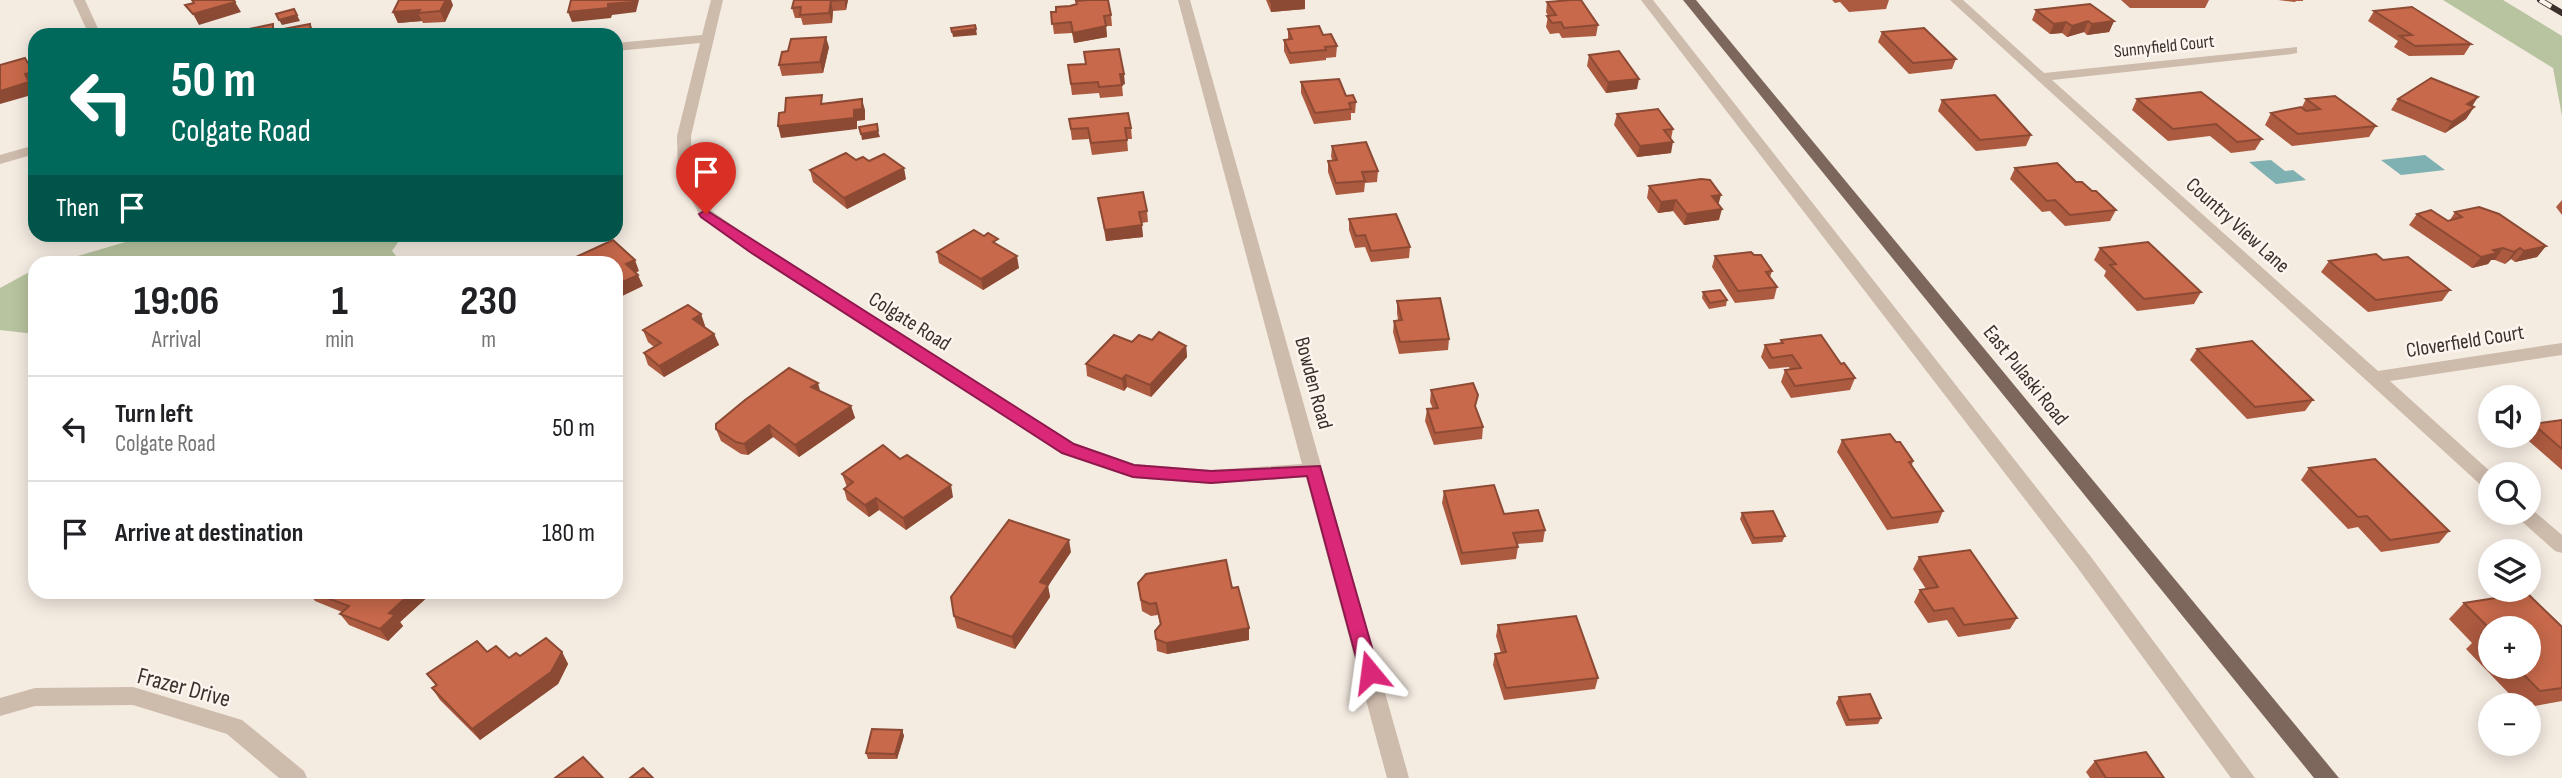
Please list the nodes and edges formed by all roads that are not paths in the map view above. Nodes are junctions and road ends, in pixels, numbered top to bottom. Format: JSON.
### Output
{"nodes":[{"id":1,"x":79,"y":0,"type":"edge"},
{"id":2,"x":717,"y":0,"type":"edge"},
{"id":3,"x":1184,"y":0,"type":"edge"},
{"id":4,"x":1647,"y":0,"type":"edge"},
{"id":5,"x":1689,"y":0,"type":"edge"},
{"id":6,"x":1956,"y":0,"type":"edge"},
{"id":7,"x":92,"y":28,"type":"edge"},
{"id":8,"x":709,"y":38,"type":"junction"},
{"id":9,"x":623,"y":46,"type":"edge"},
{"id":10,"x":2292,"y":50,"type":"dead end"},
{"id":11,"x":2040,"y":77,"type":"junction"},
{"id":12,"x":28,"y":151,"type":"edge"},
{"id":13,"x":0,"y":160,"type":"edge"},
{"id":14,"x":2562,"y":349,"type":"edge"},
{"id":15,"x":2374,"y":378,"type":"junction"},
{"id":16,"x":1314,"y":470,"type":"junction"},
{"id":17,"x":2478,"y":471,"type":"edge"},
{"id":18,"x":2538,"y":525,"type":"edge"},
{"id":19,"x":2562,"y":546,"type":"edge"},
{"id":20,"x":0,"y":707,"type":"edge"},
{"id":21,"x":296,"y":778,"type":"edge"},
{"id":22,"x":1398,"y":778,"type":"edge"},
{"id":23,"x":2244,"y":778,"type":"edge"},
{"id":24,"x":2329,"y":778,"type":"edge"}],
"edges":[{"from":1,"to":7,"type":"street"},
{"from":2,"to":8,"type":"street","name":"Colgate Road"},
{"from":3,"to":16,"type":"street","name":"Bowden Road"},
{"from":4,"to":23,"type":"street"},
{"from":5,"to":24,"type":"main road","name":"East Pulaski Road"},
{"from":6,"to":11,"type":"street","name":"Country View Lane"},
{"from":8,"to":9,"type":"street"},
{"from":8,"to":16,"type":"street","name":"Colgate Road"},
{"from":10,"to":11,"type":"street","name":"Sunnyfield Court"},
{"from":11,"to":15,"type":"street","name":"Country View Lane"},
{"from":12,"to":13,"type":"street"},
{"from":14,"to":15,"type":"street","name":"Cloverfield Court"},
{"from":15,"to":17,"type":"street","name":"Country View Lane"},
{"from":16,"to":22,"type":"street","name":"Bowden Road"},
{"from":18,"to":19,"type":"street"},
{"from":20,"to":21,"type":"street","name":"Frazer Drive"}]}
